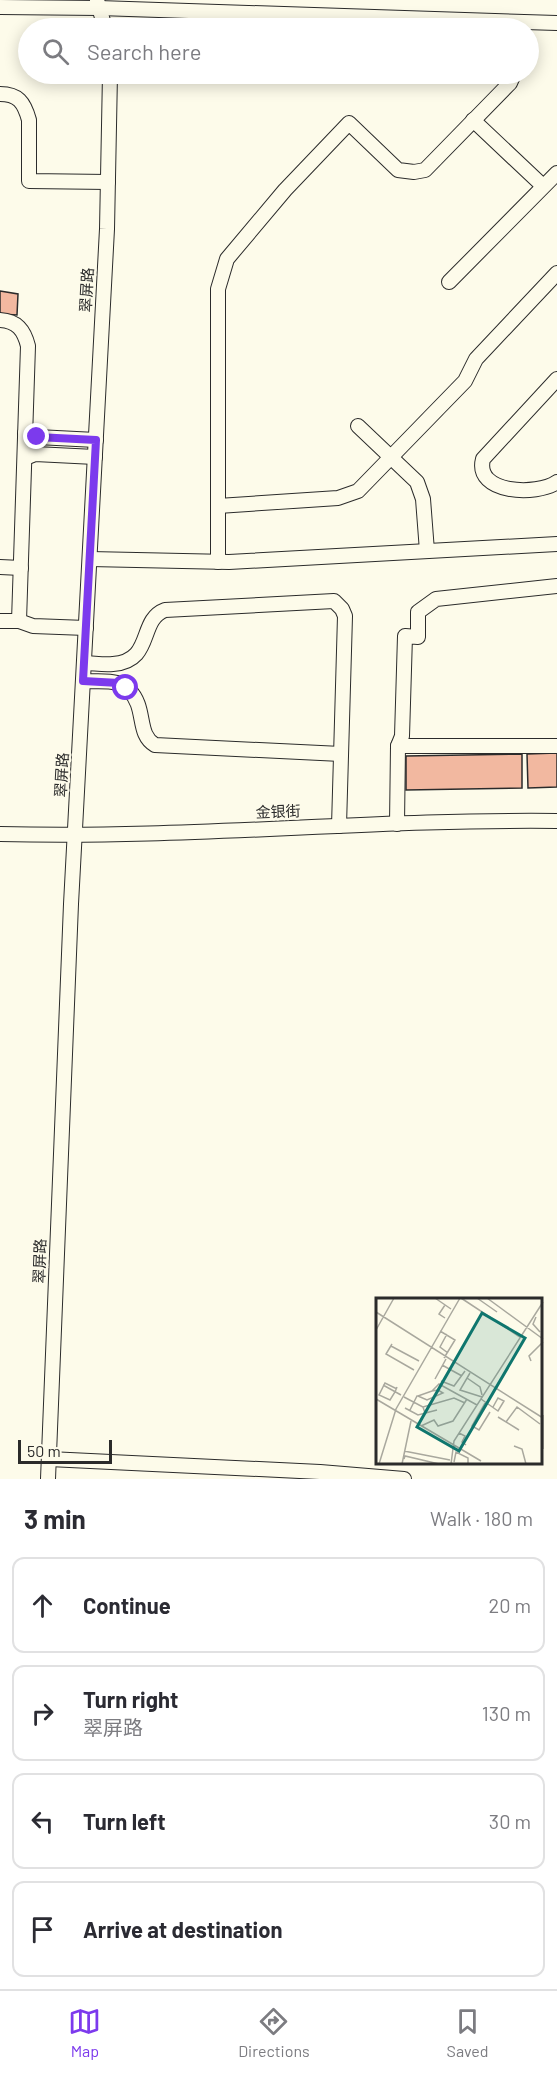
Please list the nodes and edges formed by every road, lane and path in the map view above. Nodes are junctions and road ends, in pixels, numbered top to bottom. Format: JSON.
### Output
{"nodes":[{"id":1,"x":98,"y":4,"type":"edge"},
{"id":2,"x":0,"y":7,"type":"edge"},
{"id":3,"x":380,"y":18,"type":"edge"},
{"id":4,"x":557,"y":23,"type":"edge"},
{"id":5,"x":539,"y":24,"type":"edge"},
{"id":6,"x":110,"y":84,"type":"edge"},
{"id":7,"x":509,"y":84,"type":"edge"},
{"id":8,"x":0,"y":94,"type":"edge"},
{"id":9,"x":473,"y":120,"type":"junction"},
{"id":10,"x":552,"y":181,"type":"edge"},
{"id":11,"x":108,"y":182,"type":"junction"},
{"id":12,"x":557,"y":273,"type":"edge"},
{"id":13,"x":449,"y":282,"type":"dead end"},
{"id":14,"x":0,"y":320,"type":"edge"},
{"id":15,"x":557,"y":379,"type":"edge"},
{"id":16,"x":358,"y":426,"type":"dead end"},
{"id":17,"x":25,"y":433,"type":"junction"},
{"id":18,"x":96,"y":440,"type":"junction"},
{"id":19,"x":95,"y":457,"type":"junction"},
{"id":20,"x":391,"y":457,"type":"junction"},
{"id":21,"x":25,"y":458,"type":"junction"},
{"id":22,"x":557,"y":482,"type":"edge"},
{"id":23,"x":218,"y":506,"type":"junction"},
{"id":24,"x":557,"y":544,"type":"edge"},
{"id":25,"x":427,"y":551,"type":"junction"},
{"id":26,"x":90,"y":559,"type":"junction"},
{"id":27,"x":218,"y":562,"type":"junction"},
{"id":28,"x":0,"y":567,"type":"edge"},
{"id":29,"x":21,"y":568,"type":"junction"},
{"id":30,"x":557,"y":586,"type":"edge"},
{"id":31,"x":0,"y":621,"type":"edge"},
{"id":32,"x":19,"y":621,"type":"junction"},
{"id":33,"x":86,"y":628,"type":"junction"},
{"id":34,"x":84,"y":663,"type":"junction"},
{"id":35,"x":83,"y":681,"type":"junction"},
{"id":36,"x":398,"y":746,"type":"junction"},
{"id":37,"x":557,"y":746,"type":"edge"},
{"id":38,"x":341,"y":754,"type":"junction"},
{"id":39,"x":557,"y":821,"type":"edge"},
{"id":40,"x":397,"y":824,"type":"junction"},
{"id":41,"x":339,"y":826,"type":"junction"},
{"id":42,"x":0,"y":834,"type":"edge"},
{"id":43,"x":75,"y":835,"type":"junction"},
{"id":44,"x":49,"y":1459,"type":"junction"},
{"id":45,"x":357,"y":1478,"type":"edge"},
{"id":46,"x":48,"y":1479,"type":"edge"},
{"id":47,"x":404,"y":1479,"type":"edge"}],
"edges":[{"from":1,"to":2,"type":"street"},
{"from":1,"to":3,"type":"street"},
{"from":4,"to":5,"type":"street"},
{"from":6,"to":11,"type":"street","name":"翠屏路"},
{"from":7,"to":9,"type":"street"},
{"from":8,"to":11,"type":"street"},
{"from":9,"to":10,"type":"street"},
{"from":9,"to":23,"type":"street"},
{"from":10,"to":13,"type":"street"},
{"from":11,"to":18,"type":"street","name":"翠屏路"},
{"from":12,"to":20,"type":"street"},
{"from":14,"to":17,"type":"street"},
{"from":15,"to":22,"type":"street"},
{"from":16,"to":20,"type":"street"},
{"from":17,"to":18,"type":"street"},
{"from":17,"to":21,"type":"street"},
{"from":18,"to":19,"type":"street","name":"翠屏路"},
{"from":19,"to":21,"type":"street"},
{"from":19,"to":26,"type":"street","name":"翠屏路"},
{"from":20,"to":23,"type":"street"},
{"from":20,"to":25,"type":"street"},
{"from":21,"to":29,"type":"street"},
{"from":23,"to":27,"type":"street"},
{"from":24,"to":25,"type":"street"},
{"from":25,"to":27,"type":"street"},
{"from":26,"to":27,"type":"street"},
{"from":26,"to":33,"type":"street","name":"翠屏路"},
{"from":28,"to":29,"type":"street"},
{"from":29,"to":32,"type":"street"},
{"from":30,"to":36,"type":"street"},
{"from":31,"to":32,"type":"street"},
{"from":32,"to":33,"type":"street"},
{"from":33,"to":34,"type":"street","name":"翠屏路"},
{"from":34,"to":35,"type":"street","name":"翠屏路"},
{"from":34,"to":38,"type":"street"},
{"from":35,"to":38,"type":"street"},
{"from":35,"to":43,"type":"street","name":"翠屏路"},
{"from":36,"to":37,"type":"street"},
{"from":36,"to":40,"type":"street"},
{"from":38,"to":41,"type":"street"},
{"from":39,"to":40,"type":"street","name":"金银街"},
{"from":40,"to":41,"type":"street","name":"金银街"},
{"from":41,"to":43,"type":"street","name":"金银街"},
{"from":42,"to":43,"type":"street","name":"金银街"},
{"from":43,"to":44,"type":"street","name":"翠屏路"},
{"from":44,"to":45,"type":"street"},
{"from":44,"to":46,"type":"street","name":"翠屏路"},
{"from":45,"to":47,"type":"street"}]}
